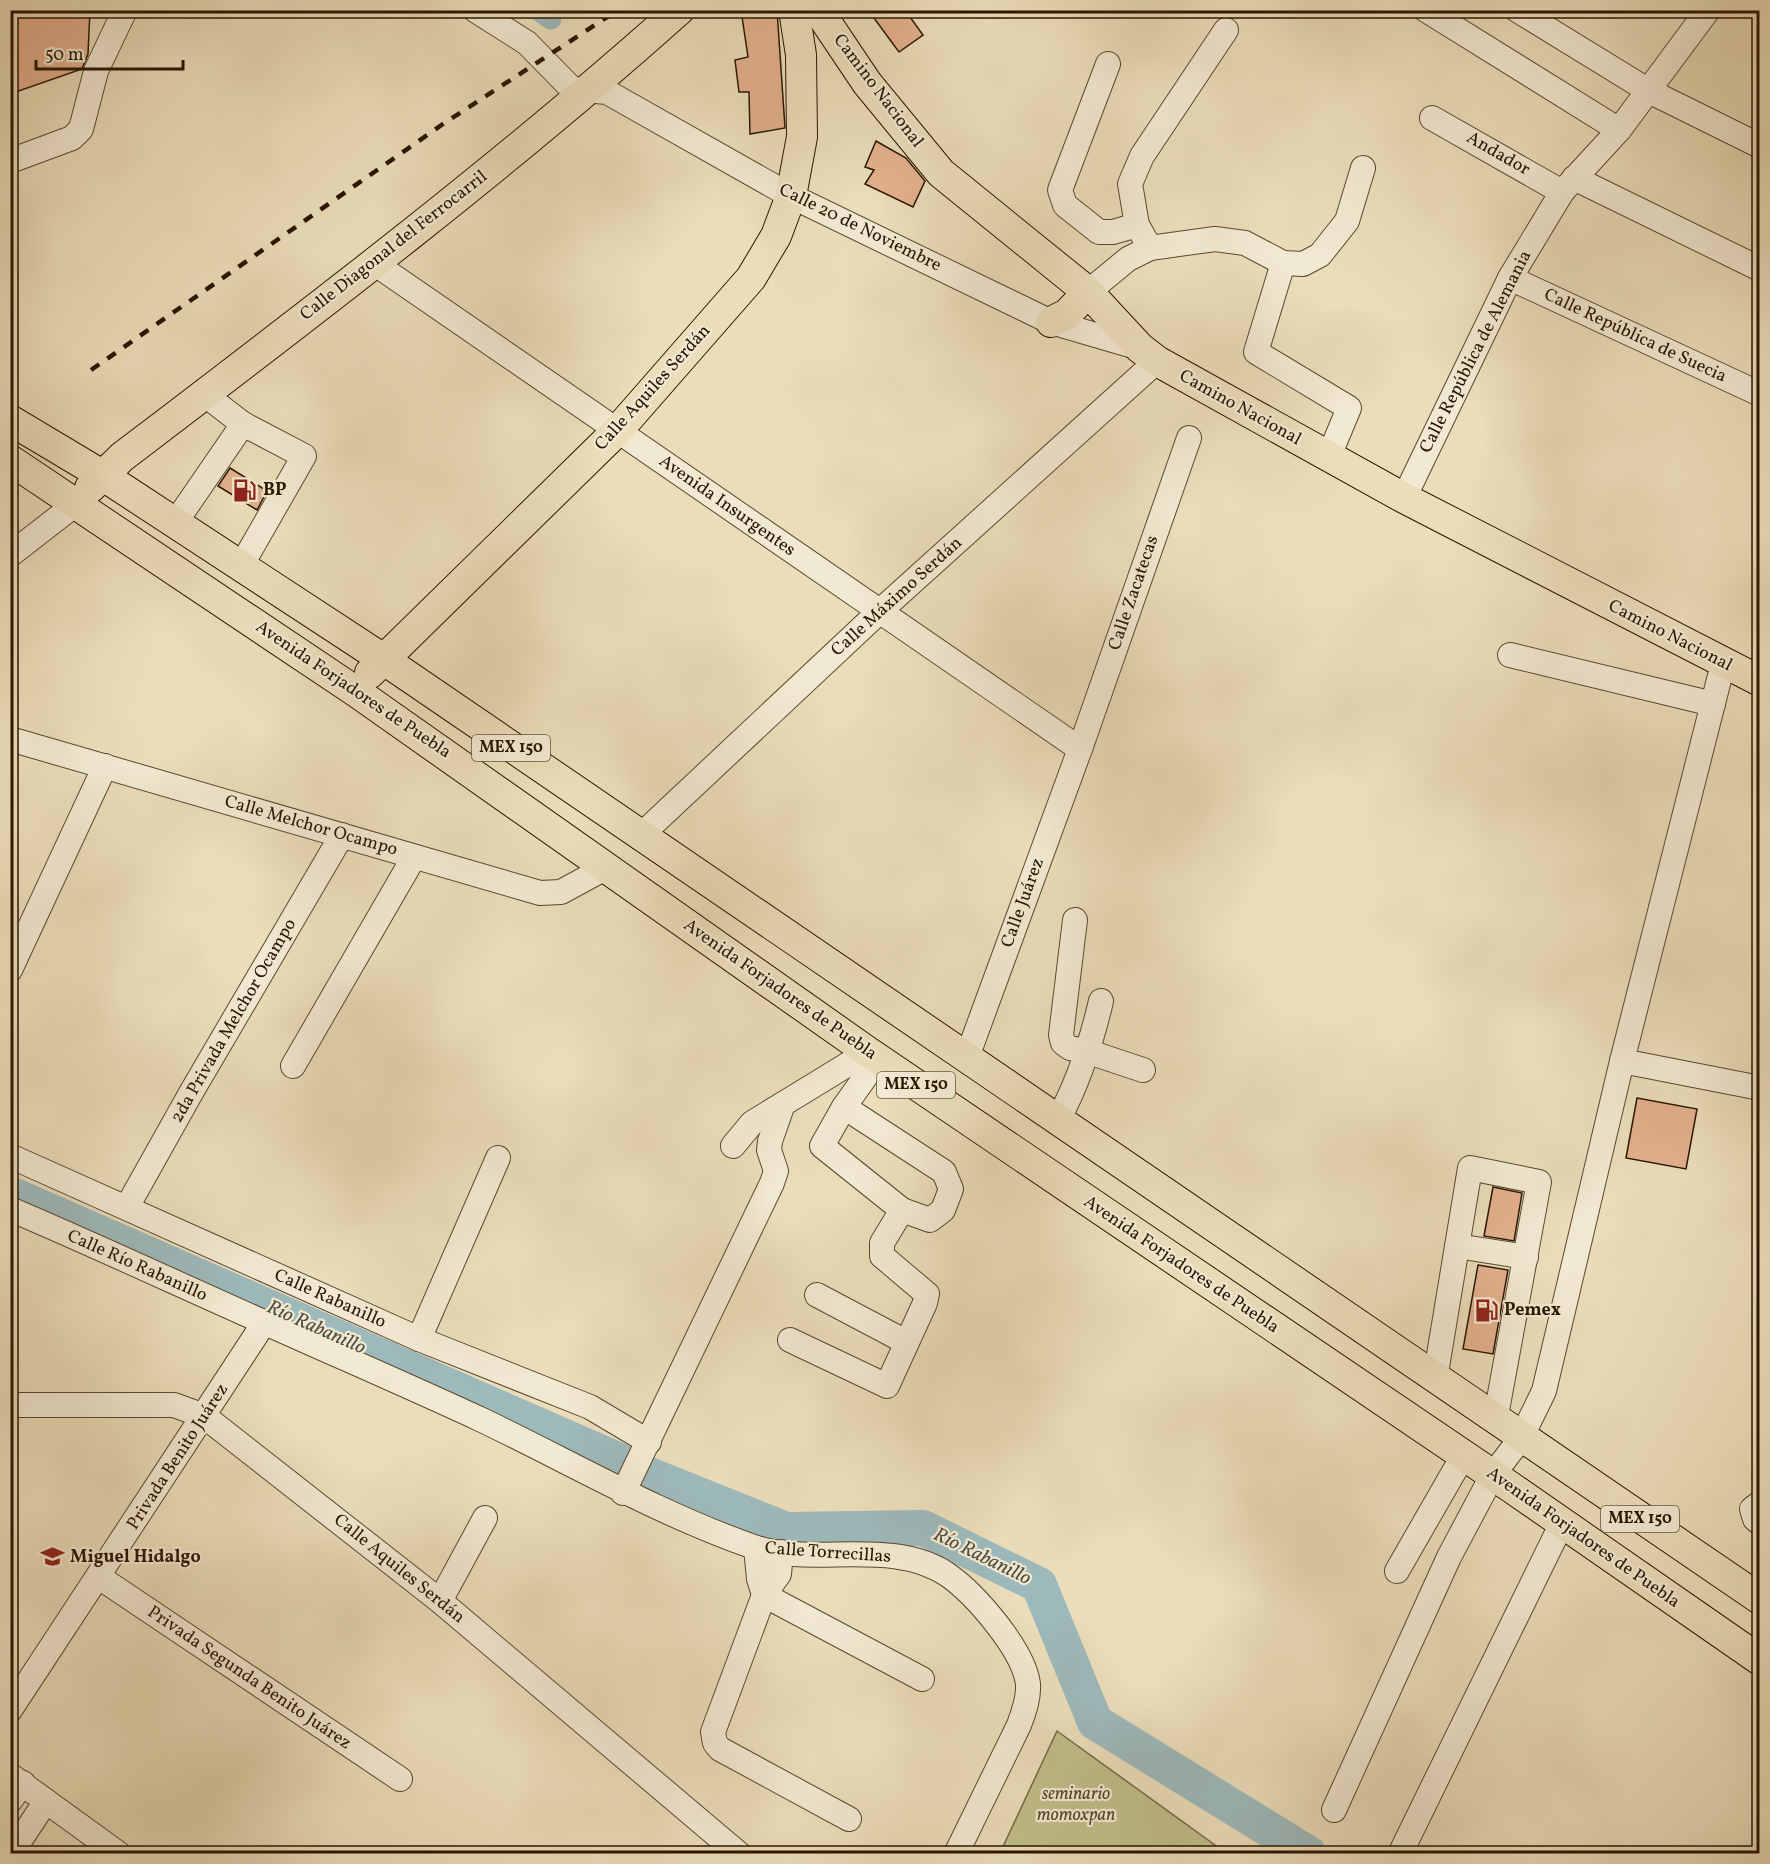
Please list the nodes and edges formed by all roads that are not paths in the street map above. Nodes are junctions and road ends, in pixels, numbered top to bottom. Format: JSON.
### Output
{"nodes":[{"id":1,"x":125,"y":10,"type":"edge"},
{"id":2,"x":475,"y":10,"type":"edge"},
{"id":3,"x":679,"y":10,"type":"edge"},
{"id":4,"x":794,"y":10,"type":"edge"},
{"id":5,"x":818,"y":10,"type":"edge"},
{"id":6,"x":1426,"y":10,"type":"edge"},
{"id":7,"x":1517,"y":10,"type":"edge"},
{"id":8,"x":1708,"y":10,"type":"edge"},
{"id":9,"x":1226,"y":30,"type":"dead end"},
{"id":10,"x":1108,"y":64,"type":"dead end"},
{"id":11,"x":589,"y":91,"type":"junction"},
{"id":12,"x":1649,"y":91,"type":"junction"},
{"id":13,"x":1432,"y":118,"type":"dead end"},
{"id":14,"x":1619,"y":130,"type":"junction"},
{"id":15,"x":1760,"y":146,"type":"edge"},
{"id":16,"x":10,"y":161,"type":"edge"},
{"id":17,"x":1363,"y":168,"type":"dead end"},
{"id":18,"x":1568,"y":185,"type":"junction"},
{"id":19,"x":791,"y":196,"type":"junction"},
{"id":20,"x":1137,"y":225,"type":"junction"},
{"id":21,"x":1150,"y":248,"type":"junction"},
{"id":22,"x":374,"y":263,"type":"junction"},
{"id":23,"x":1283,"y":263,"type":"junction"},
{"id":24,"x":1760,"y":269,"type":"edge"},
{"id":25,"x":1510,"y":278,"type":"junction"},
{"id":26,"x":1088,"y":292,"type":"junction"},
{"id":27,"x":1051,"y":322,"type":"junction"},
{"id":28,"x":1148,"y":355,"type":"junction"},
{"id":29,"x":204,"y":394,"type":"junction"},
{"id":30,"x":1760,"y":394,"type":"edge"},
{"id":31,"x":10,"y":420,"type":"edge"},
{"id":32,"x":243,"y":424,"type":"junction"},
{"id":33,"x":618,"y":430,"type":"junction"},
{"id":34,"x":1189,"y":438,"type":"dead end"},
{"id":35,"x":1329,"y":456,"type":"junction"},
{"id":36,"x":10,"y":460,"type":"edge"},
{"id":37,"x":102,"y":475,"type":"junction"},
{"id":38,"x":1404,"y":498,"type":"junction"},
{"id":39,"x":77,"y":503,"type":"junction"},
{"id":40,"x":175,"y":523,"type":"junction"},
{"id":41,"x":10,"y":555,"type":"edge"},
{"id":42,"x":241,"y":567,"type":"junction"},
{"id":43,"x":879,"y":612,"type":"junction"},
{"id":44,"x":1510,"y":655,"type":"dead end"},
{"id":45,"x":383,"y":660,"type":"junction"},
{"id":46,"x":1723,"y":664,"type":"junction"},
{"id":47,"x":1760,"y":681,"type":"edge"},
{"id":48,"x":355,"y":691,"type":"junction"},
{"id":49,"x":1713,"y":704,"type":"junction"},
{"id":50,"x":10,"y":739,"type":"edge"},
{"id":51,"x":1080,"y":749,"type":"junction"},
{"id":52,"x":105,"y":766,"type":"junction"},
{"id":53,"x":342,"y":835,"type":"junction"},
{"id":54,"x":639,"y":837,"type":"junction"},
{"id":55,"x":414,"y":857,"type":"junction"},
{"id":56,"x":607,"y":867,"type":"junction"},
{"id":57,"x":1075,"y":920,"type":"dead end"},
{"id":58,"x":10,"y":970,"type":"edge"},
{"id":59,"x":1101,"y":1001,"type":"dead end"},
{"id":60,"x":1089,"y":1052,"type":"junction"},
{"id":61,"x":873,"y":1056,"type":"junction"},
{"id":62,"x":967,"y":1057,"type":"junction"},
{"id":63,"x":1622,"y":1060,"type":"junction"},
{"id":64,"x":293,"y":1066,"type":"dead end"},
{"id":65,"x":1143,"y":1070,"type":"dead end"},
{"id":66,"x":1760,"y":1088,"type":"edge"},
{"id":67,"x":783,"y":1104,"type":"junction"},
{"id":68,"x":844,"y":1107,"type":"junction"},
{"id":69,"x":1058,"y":1120,"type":"junction"},
{"id":70,"x":733,"y":1146,"type":"dead end"},
{"id":71,"x":10,"y":1156,"type":"edge"},
{"id":72,"x":498,"y":1158,"type":"dead end"},
{"id":73,"x":127,"y":1207,"type":"junction"},
{"id":74,"x":902,"y":1210,"type":"junction"},
{"id":75,"x":14,"y":1218,"type":"edge"},
{"id":76,"x":1457,"y":1246,"type":"junction"},
{"id":77,"x":1526,"y":1257,"type":"junction"},
{"id":78,"x":817,"y":1295,"type":"dead end"},
{"id":79,"x":264,"y":1323,"type":"junction"},
{"id":80,"x":419,"y":1339,"type":"junction"},
{"id":81,"x":790,"y":1340,"type":"dead end"},
{"id":82,"x":906,"y":1341,"type":"junction"},
{"id":83,"x":1435,"y":1379,"type":"junction"},
{"id":84,"x":10,"y":1405,"type":"edge"},
{"id":85,"x":204,"y":1416,"type":"junction"},
{"id":86,"x":483,"y":1420,"type":"joint"},
{"id":87,"x":1495,"y":1421,"type":"junction"},
{"id":88,"x":1521,"y":1438,"type":"junction"},
{"id":89,"x":650,"y":1442,"type":"junction"},
{"id":90,"x":1463,"y":1456,"type":"junction"},
{"id":91,"x":1492,"y":1476,"type":"junction"},
{"id":92,"x":623,"y":1493,"type":"junction"},
{"id":93,"x":1760,"y":1503,"type":"edge"},
{"id":94,"x":485,"y":1518,"type":"dead end"},
{"id":95,"x":1760,"y":1523,"type":"edge"},
{"id":96,"x":1561,"y":1525,"type":"junction"},
{"id":97,"x":756,"y":1548,"type":"junction"},
{"id":98,"x":781,"y":1552,"type":"junction"},
{"id":99,"x":1396,"y":1571,"type":"dead end"},
{"id":100,"x":99,"y":1577,"type":"junction"},
{"id":101,"x":764,"y":1595,"type":"junction"},
{"id":102,"x":1760,"y":1599,"type":"edge"},
{"id":103,"x":440,"y":1601,"type":"junction"},
{"id":104,"x":1760,"y":1660,"type":"edge"},
{"id":105,"x":922,"y":1679,"type":"dead end"},
{"id":106,"x":10,"y":1710,"type":"edge"},
{"id":107,"x":400,"y":1779,"type":"dead end"},
{"id":108,"x":15,"y":1786,"type":"edge"},
{"id":109,"x":46,"y":1801,"type":"junction"},
{"id":110,"x":1334,"y":1810,"type":"dead end"},
{"id":111,"x":849,"y":1819,"type":"dead end"},
{"id":112,"x":712,"y":1844,"type":"edge"},
{"id":113,"x":11,"y":1854,"type":"edge"},
{"id":114,"x":119,"y":1854,"type":"edge"},
{"id":115,"x":740,"y":1854,"type":"edge"},
{"id":116,"x":956,"y":1854,"type":"edge"},
{"id":117,"x":1400,"y":1854,"type":"edge"}],
"edges":[{"from":1,"to":16,"type":"street"},
{"from":2,"to":11,"type":"street","name":"Calle 20 de Noviembre"},
{"from":3,"to":11,"type":"main road","name":"Calle Diagonal del Ferrocarril"},
{"from":4,"to":19,"type":"main road","name":"Calle Aquiles Serdán"},
{"from":5,"to":26,"type":"main road","name":"Camino Nacional"},
{"from":6,"to":14,"type":"street"},
{"from":7,"to":12,"type":"street"},
{"from":8,"to":12,"type":"street","name":"Calle República de Alemania"},
{"from":9,"to":20,"type":"street"},
{"from":10,"to":20,"type":"street"},
{"from":11,"to":19,"type":"street","name":"Calle 20 de Noviembre"},
{"from":11,"to":22,"type":"main road","name":"Calle Diagonal del Ferrocarril"},
{"from":12,"to":14,"type":"street","name":"Calle República de Alemania"},
{"from":12,"to":15,"type":"street"},
{"from":13,"to":18,"type":"street","name":"Andador"},
{"from":14,"to":18,"type":"street","name":"Calle República de Alemania"},
{"from":17,"to":23,"type":"street"},
{"from":18,"to":24,"type":"street","name":"Andador"},
{"from":18,"to":25,"type":"street","name":"Calle República de Alemania"},
{"from":19,"to":27,"type":"street","name":"Calle 20 de Noviembre"},
{"from":19,"to":33,"type":"main road","name":"Calle Aquiles Serdán"},
{"from":20,"to":21,"type":"street"},
{"from":21,"to":23,"type":"street"},
{"from":21,"to":26,"type":"street"},
{"from":22,"to":29,"type":"main road","name":"Calle Diagonal del Ferrocarril"},
{"from":22,"to":33,"type":"street","name":"Avenida Insurgentes"},
{"from":23,"to":35,"type":"street"},
{"from":25,"to":30,"type":"street","name":"Calle República de Suecia"},
{"from":25,"to":38,"type":"street","name":"Calle República de Alemania"},
{"from":26,"to":27,"type":"main road"},
{"from":26,"to":28,"type":"main road","name":"Camino Nacional"},
{"from":27,"to":28,"type":"street","name":"Calle 20 de Noviembre"},
{"from":28,"to":35,"type":"main road","name":"Camino Nacional"},
{"from":28,"to":43,"type":"street","name":"Calle Máximo Serdán"},
{"from":29,"to":32,"type":"street"},
{"from":29,"to":37,"type":"main road","name":"Calle Diagonal del Ferrocarril"},
{"from":31,"to":37,"type":"main road","number":"MEX 150"},
{"from":32,"to":40,"type":"street"},
{"from":32,"to":42,"type":"street"},
{"from":33,"to":43,"type":"street","name":"Avenida Insurgentes"},
{"from":33,"to":45,"type":"main road","name":"Calle Aquiles Serdán"},
{"from":34,"to":51,"type":"street","name":"Calle Zacatecas"},
{"from":35,"to":38,"type":"main road","name":"Camino Nacional"},
{"from":36,"to":39,"type":"main road","name":"Avenida Forjadores de Puebla","number":"MEX 150"},
{"from":37,"to":39,"type":"main road","name":"Calle Diagonal del Ferrocarril"},
{"from":37,"to":40,"type":"main road","number":"MEX 150"},
{"from":38,"to":46,"type":"main road","name":"Camino Nacional"},
{"from":39,"to":41,"type":"street"},
{"from":39,"to":48,"type":"main road","name":"Avenida Forjadores de Puebla","number":"MEX 150"},
{"from":40,"to":42,"type":"main road","number":"MEX 150"},
{"from":42,"to":45,"type":"main road","number":"MEX 150"},
{"from":43,"to":51,"type":"street","name":"Avenida Insurgentes"},
{"from":43,"to":54,"type":"street","name":"Calle Máximo Serdán"},
{"from":44,"to":49,"type":"street"},
{"from":45,"to":48,"type":"main road","name":"Calle Aquiles Serdán"},
{"from":45,"to":54,"type":"main road","number":"MEX 150"},
{"from":46,"to":47,"type":"main road","name":"Camino Nacional"},
{"from":46,"to":49,"type":"street"},
{"from":48,"to":56,"type":"main road","name":"Avenida Forjadores de Puebla","number":"MEX 150"},
{"from":49,"to":63,"type":"street"},
{"from":50,"to":52,"type":"street","name":"Calle Melchor Ocampo"},
{"from":51,"to":62,"type":"street","name":"Calle Juárez"},
{"from":52,"to":53,"type":"street","name":"Calle Melchor Ocampo"},
{"from":52,"to":58,"type":"street"},
{"from":53,"to":55,"type":"street","name":"Calle Melchor Ocampo"},
{"from":53,"to":73,"type":"street","name":"2da Privada Melchor Ocampo"},
{"from":54,"to":62,"type":"main road","number":"MEX 150"},
{"from":55,"to":56,"type":"street","name":"Calle Melchor Ocampo"},
{"from":55,"to":64,"type":"street"},
{"from":56,"to":61,"type":"main road","name":"Avenida Forjadores de Puebla","number":"MEX 150"},
{"from":57,"to":60,"type":"street"},
{"from":59,"to":60,"type":"street"},
{"from":60,"to":65,"type":"street"},
{"from":60,"to":69,"type":"street"},
{"from":61,"to":67,"type":"street"},
{"from":61,"to":68,"type":"street"},
{"from":61,"to":90,"type":"main road","name":"Avenida Forjadores de Puebla","number":"MEX 150"},
{"from":62,"to":69,"type":"main road","number":"MEX 150"},
{"from":63,"to":66,"type":"street"},
{"from":63,"to":88,"type":"street"},
{"from":67,"to":70,"type":"street"},
{"from":67,"to":89,"type":"street"},
{"from":68,"to":74,"type":"street"},
{"from":68,"to":74,"type":"street"},
{"from":69,"to":83,"type":"main road","number":"MEX 150"},
{"from":71,"to":73,"type":"street","name":"Calle Rabanillo"},
{"from":72,"to":80,"type":"street"},
{"from":73,"to":80,"type":"street","name":"Calle Rabanillo"},
{"from":74,"to":82,"type":"street"},
{"from":75,"to":79,"type":"street","name":"Calle Río Rabanillo"},
{"from":76,"to":77,"type":"street"},
{"from":76,"to":77,"type":"street"},
{"from":76,"to":83,"type":"street"},
{"from":77,"to":87,"type":"street"},
{"from":78,"to":82,"type":"street"},
{"from":79,"to":85,"type":"street","name":"Privada Benito Juárez"},
{"from":79,"to":86,"type":"street","name":"Calle Río Rabanillo"},
{"from":80,"to":89,"type":"street","name":"Calle Rabanillo"},
{"from":81,"to":82,"type":"street"},
{"from":83,"to":87,"type":"main road","number":"MEX 150"},
{"from":84,"to":85,"type":"street","name":"Calle Aquiles Serdán"},
{"from":85,"to":100,"type":"street","name":"Privada Benito Juárez"},
{"from":85,"to":103,"type":"street","name":"Calle Aquiles Serdán"},
{"from":86,"to":92,"type":"street","name":"Calle Torrecillas"},
{"from":87,"to":88,"type":"main road","number":"MEX 150"},
{"from":88,"to":91,"type":"street"},
{"from":88,"to":102,"type":"main road","number":"MEX 150"},
{"from":89,"to":92,"type":"street"},
{"from":90,"to":91,"type":"main road","name":"Avenida Forjadores de Puebla","number":"MEX 150"},
{"from":90,"to":99,"type":"street"},
{"from":91,"to":96,"type":"main road","name":"Avenida Forjadores de Puebla","number":"MEX 150"},
{"from":91,"to":110,"type":"street"},
{"from":92,"to":97,"type":"street","name":"Calle Torrecillas"},
{"from":93,"to":95,"type":"street"},
{"from":94,"to":103,"type":"street"},
{"from":96,"to":104,"type":"main road","name":"Avenida Forjadores de Puebla","number":"MEX 150"},
{"from":96,"to":117,"type":"street"},
{"from":97,"to":98,"type":"street","name":"Calle Torrecillas"},
{"from":97,"to":101,"type":"street"},
{"from":98,"to":101,"type":"street"},
{"from":98,"to":116,"type":"street","name":"Calle Torrecillas"},
{"from":100,"to":106,"type":"street","name":"Privada Benito Juárez"},
{"from":100,"to":107,"type":"street","name":"Privada Segunda Benito Juárez"},
{"from":101,"to":105,"type":"street"},
{"from":101,"to":111,"type":"street"},
{"from":103,"to":112,"type":"street","name":"Calle Aquiles Serdán"},
{"from":108,"to":109,"type":"street"},
{"from":109,"to":113,"type":"street"},
{"from":109,"to":114,"type":"street"},
{"from":112,"to":115,"type":"street","name":"Calle Aquiles Serdán"}]}
